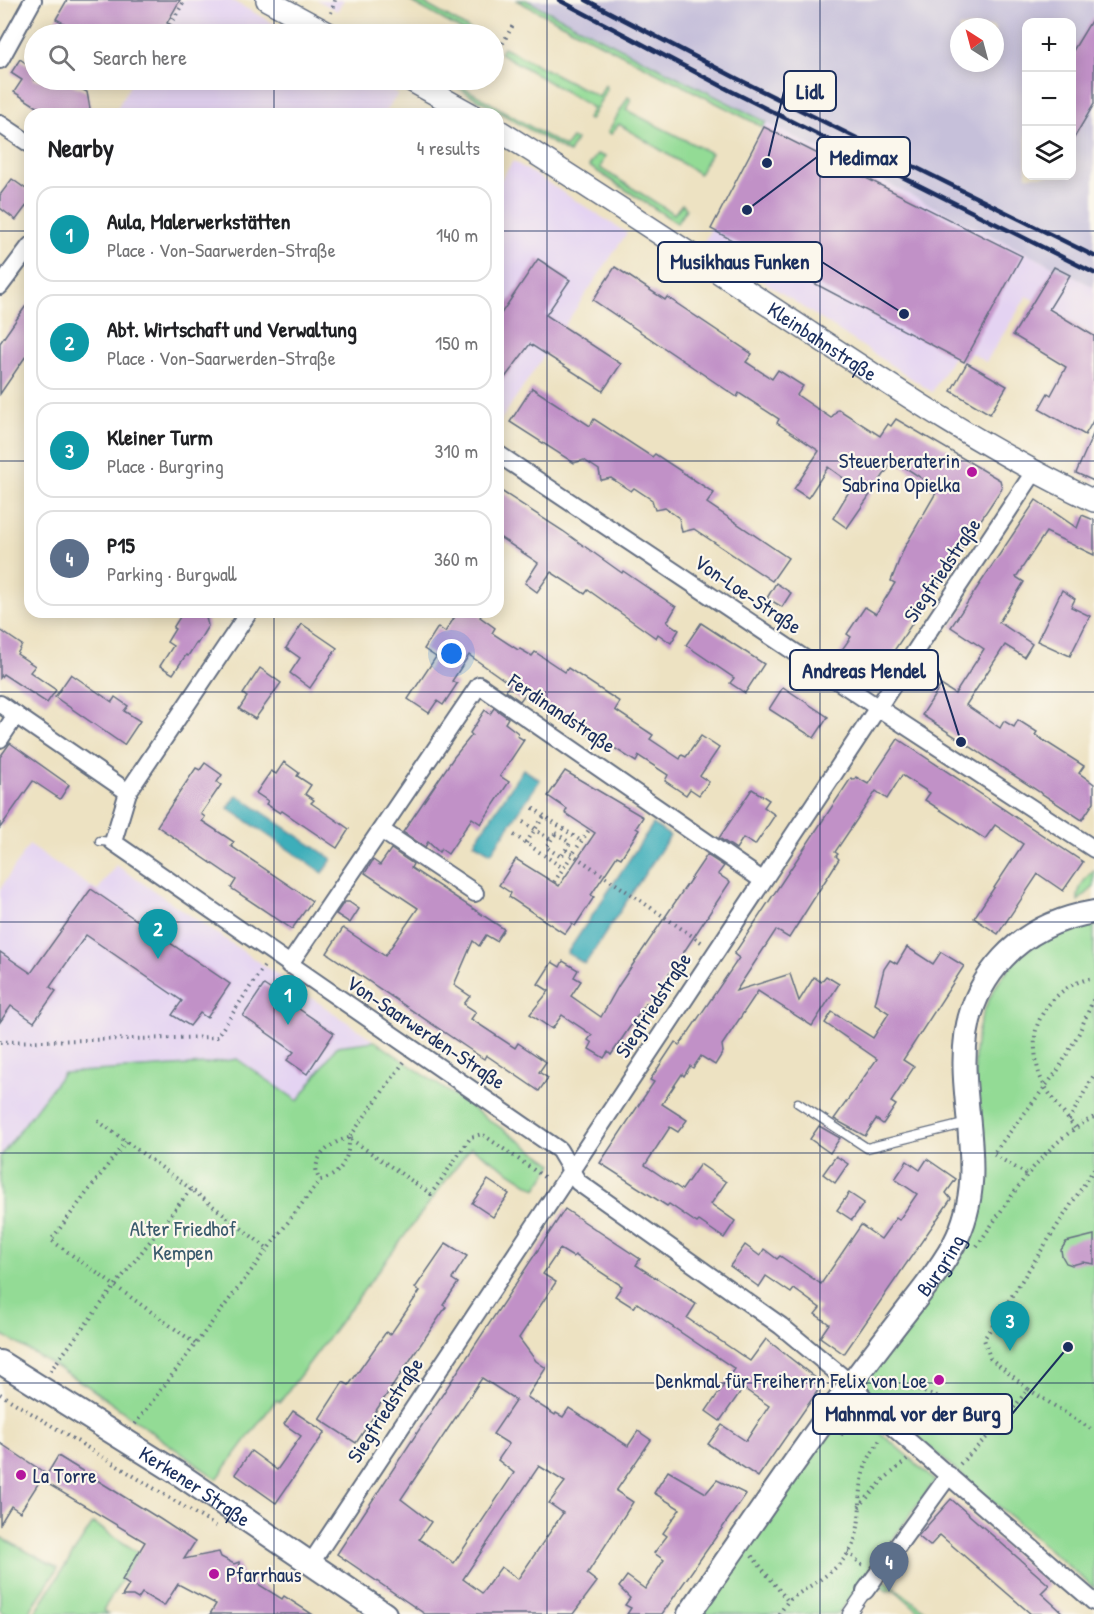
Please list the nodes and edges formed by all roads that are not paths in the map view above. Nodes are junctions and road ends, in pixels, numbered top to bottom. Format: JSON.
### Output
{"nodes":[{"id":1,"x":33,"y":0,"type":"edge"},
{"id":2,"x":267,"y":0,"type":"edge"},
{"id":3,"x":311,"y":24,"type":"edge"},
{"id":4,"x":0,"y":60,"type":"edge"},
{"id":5,"x":428,"y":90,"type":"edge"},
{"id":6,"x":460,"y":108,"type":"edge"},
{"id":7,"x":0,"y":124,"type":"edge"},
{"id":8,"x":504,"y":134,"type":"edge"},
{"id":9,"x":24,"y":140,"type":"edge"},
{"id":10,"x":24,"y":254,"type":"edge"},
{"id":11,"x":0,"y":286,"type":"edge"},
{"id":12,"x":504,"y":458,"type":"edge"},
{"id":13,"x":1034,"y":472,"type":"junction"},
{"id":14,"x":1094,"y":501,"type":"edge"},
{"id":15,"x":245,"y":618,"type":"edge"},
{"id":16,"x":0,"y":704,"type":"edge"},
{"id":17,"x":877,"y":707,"type":"junction"},
{"id":18,"x":16,"y":715,"type":"junction"},
{"id":19,"x":0,"y":739,"type":"edge"},
{"id":20,"x":128,"y":792,"type":"junction"},
{"id":21,"x":381,"y":830,"type":"junction"},
{"id":22,"x":1094,"y":849,"type":"edge"},
{"id":23,"x":762,"y":880,"type":"junction"},
{"id":24,"x":475,"y":893,"type":"dead end"},
{"id":25,"x":1094,"y":912,"type":"edge"},
{"id":26,"x":289,"y":965,"type":"junction"},
{"id":27,"x":798,"y":1103,"type":"dead end"},
{"id":28,"x":968,"y":1123,"type":"junction"},
{"id":29,"x":571,"y":1171,"type":"junction"},
{"id":30,"x":0,"y":1364,"type":"edge"},
{"id":31,"x":851,"y":1384,"type":"junction"},
{"id":32,"x":949,"y":1475,"type":"junction"},
{"id":33,"x":311,"y":1563,"type":"junction"},
{"id":34,"x":865,"y":1591,"type":"joint"},
{"id":35,"x":1094,"y":1602,"type":"edge"},
{"id":36,"x":385,"y":1614,"type":"edge"},
{"id":37,"x":689,"y":1614,"type":"edge"},
{"id":38,"x":849,"y":1614,"type":"edge"}],
"edges":[{"from":1,"to":4,"type":"street"},
{"from":2,"to":3,"type":"street"},
{"from":5,"to":6,"type":"street"},
{"from":7,"to":9,"type":"street"},
{"from":8,"to":13,"type":"street","name":"Kleinbahnstraße"},
{"from":10,"to":11,"type":"street"},
{"from":12,"to":17,"type":"street","name":"Von-Loe-Straße"},
{"from":13,"to":14,"type":"street","name":"Kleinbahnstraße"},
{"from":13,"to":17,"type":"street","name":"Siegfriedstraße"},
{"from":15,"to":20,"type":"street","name":"Von-Saarwerden-Straße"},
{"from":16,"to":18,"type":"street"},
{"from":17,"to":22,"type":"street","name":"Von-Loe-Straße"},
{"from":17,"to":23,"type":"street","name":"Siegfriedstraße"},
{"from":18,"to":19,"type":"street"},
{"from":18,"to":20,"type":"street"},
{"from":20,"to":26,"type":"street","name":"Von-Saarwerden-Straße"},
{"from":21,"to":23,"type":"street","name":"Ferdinandstraße"},
{"from":21,"to":24,"type":"street"},
{"from":21,"to":26,"type":"street","name":"Ferdinandstraße"},
{"from":23,"to":29,"type":"street","name":"Siegfriedstraße"},
{"from":25,"to":28,"type":"main road","name":"Burgring"},
{"from":26,"to":29,"type":"street","name":"Von-Saarwerden-Straße"},
{"from":27,"to":28,"type":"lane"},
{"from":28,"to":31,"type":"main road","name":"Burgring"},
{"from":29,"to":31,"type":"street","name":"Von-Saarwerden-Straße"},
{"from":29,"to":33,"type":"street","name":"Siegfriedstraße"},
{"from":30,"to":33,"type":"main road","name":"Kerkener Straße"},
{"from":31,"to":32,"type":"street","name":"Von-Saarwerden-Straße"},
{"from":31,"to":37,"type":"main road","name":"Burgring"},
{"from":32,"to":34,"type":"street"},
{"from":32,"to":35,"type":"street","name":"Von-Saarwerden-Straße"},
{"from":33,"to":36,"type":"main road","name":"Kerkener Straße"},
{"from":34,"to":38,"type":"street"}]}
